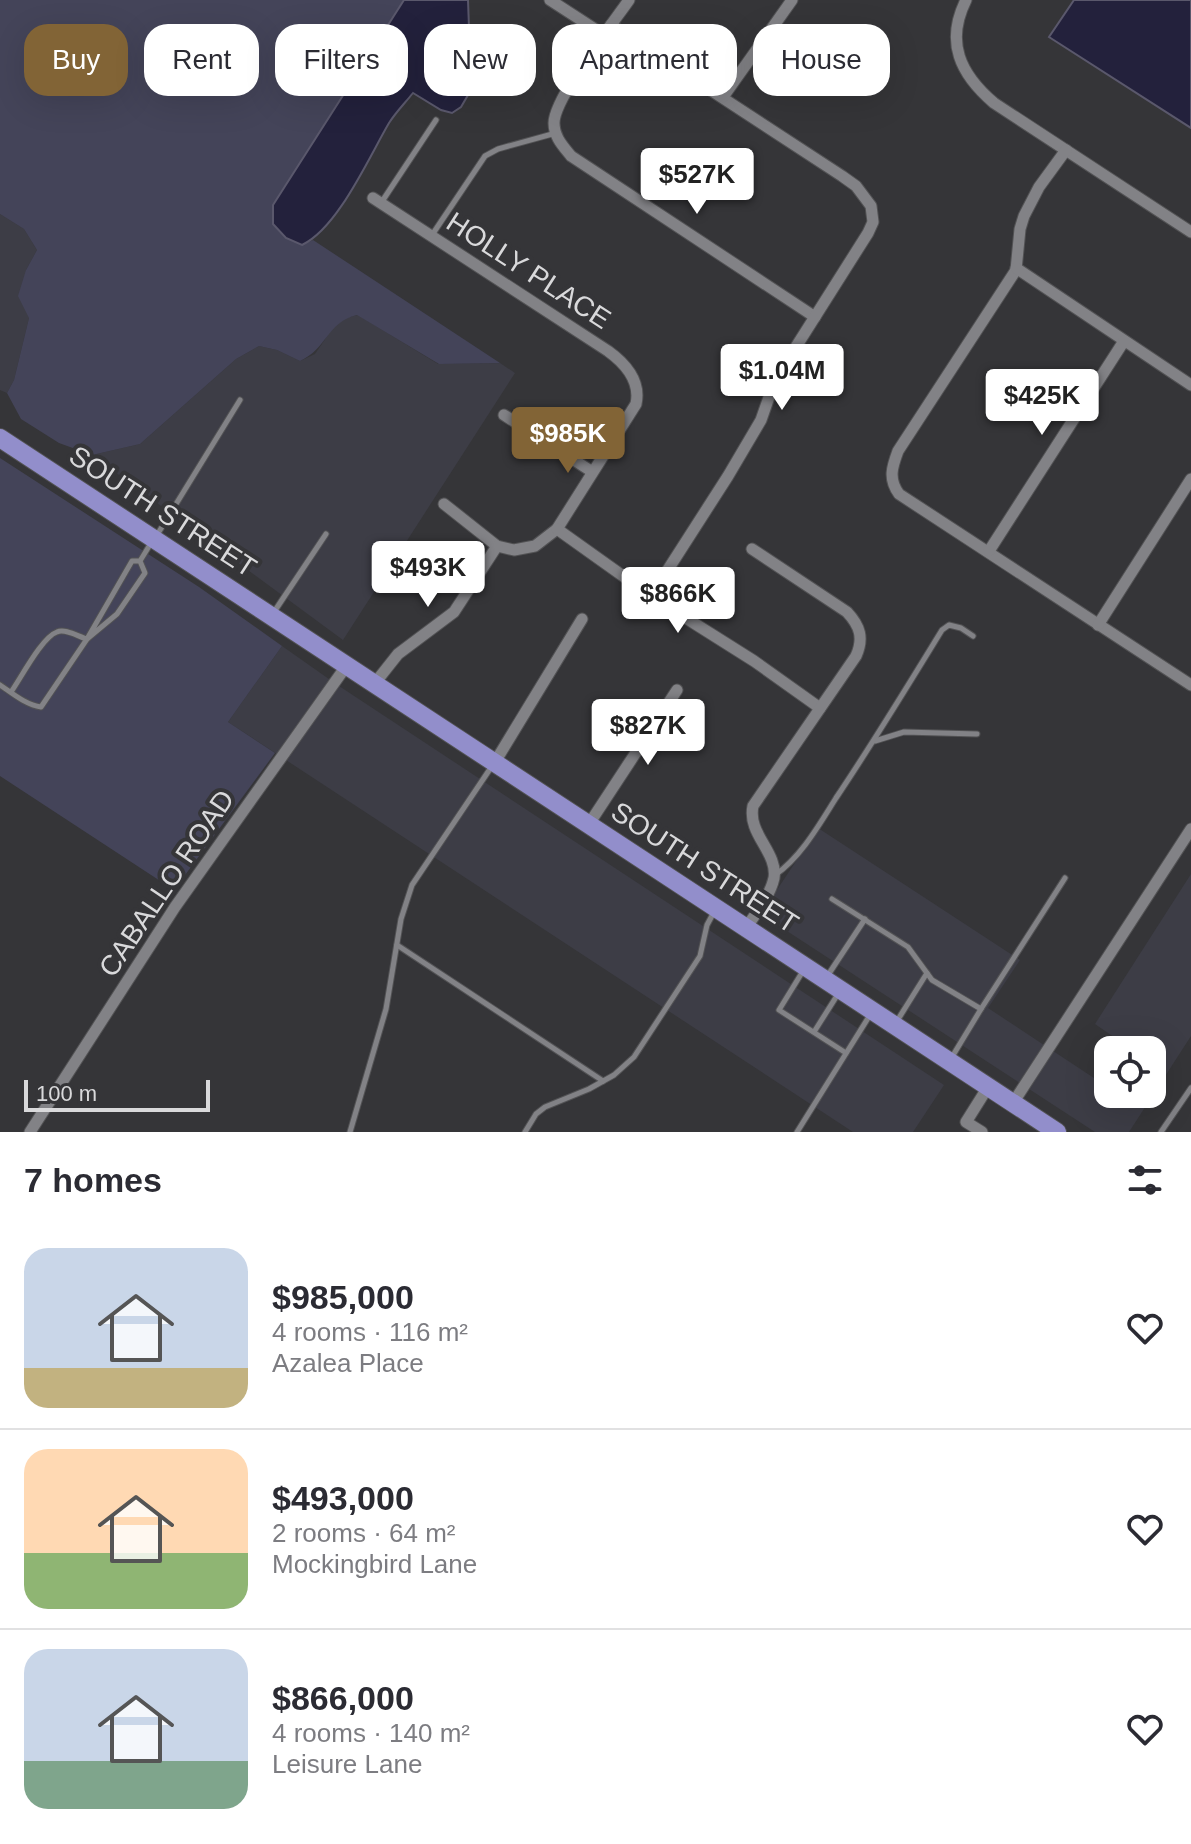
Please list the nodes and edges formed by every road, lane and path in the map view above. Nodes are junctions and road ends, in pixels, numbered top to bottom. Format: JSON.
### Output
{"nodes":[{"id":1,"x":550,"y":0,"type":"edge"},
{"id":2,"x":629,"y":0,"type":"edge"},
{"id":3,"x":792,"y":0,"type":"edge"},
{"id":4,"x":966,"y":0,"type":"edge"},
{"id":5,"x":596,"y":24,"type":"edge"},
{"id":6,"x":612,"y":24,"type":"edge"},
{"id":7,"x":565,"y":96,"type":"edge"},
{"id":8,"x":723,"y":97,"type":"joint"},
{"id":9,"x":436,"y":120,"type":"dead end"},
{"id":10,"x":556,"y":133,"type":"junction"},
{"id":11,"x":1066,"y":150,"type":"junction"},
{"id":12,"x":377,"y":200,"type":"joint"},
{"id":13,"x":1191,"y":232,"type":"edge"},
{"id":14,"x":432,"y":236,"type":"junction"},
{"id":15,"x":1016,"y":268,"type":"junction"},
{"id":16,"x":815,"y":317,"type":"junction"},
{"id":17,"x":1124,"y":341,"type":"junction"},
{"id":18,"x":1191,"y":385,"type":"edge"},
{"id":19,"x":240,"y":400,"type":"dead end"},
{"id":20,"x":504,"y":415,"type":"dead end"},
{"id":21,"x":0,"y":438,"type":"edge"},
{"id":22,"x":591,"y":471,"type":"junction"},
{"id":23,"x":1191,"y":479,"type":"edge"},
{"id":24,"x":444,"y":504,"type":"dead end"},
{"id":25,"x":557,"y":529,"type":"junction"},
{"id":26,"x":326,"y":534,"type":"dead end"},
{"id":27,"x":154,"y":539,"type":"junction"},
{"id":28,"x":497,"y":546,"type":"junction"},
{"id":29,"x":752,"y":549,"type":"dead end"},
{"id":30,"x":989,"y":551,"type":"junction"},
{"id":31,"x":140,"y":561,"type":"junction"},
{"id":32,"x":651,"y":596,"type":"junction"},
{"id":33,"x":272,"y":616,"type":"junction"},
{"id":34,"x":582,"y":619,"type":"dead end"},
{"id":35,"x":1098,"y":625,"type":"junction"},
{"id":36,"x":973,"y":636,"type":"dead end"},
{"id":37,"x":87,"y":639,"type":"junction"},
{"id":38,"x":347,"y":665,"type":"junction"},
{"id":39,"x":375,"y":683,"type":"junction"},
{"id":40,"x":0,"y":685,"type":"edge"},
{"id":41,"x":1191,"y":685,"type":"edge"},
{"id":42,"x":677,"y":690,"type":"dead end"},
{"id":43,"x":11,"y":692,"type":"junction"},
{"id":44,"x":820,"y":708,"type":"junction"},
{"id":45,"x":977,"y":734,"type":"dead end"},
{"id":46,"x":874,"y":741,"type":"junction"},
{"id":47,"x":495,"y":762,"type":"junction"},
{"id":48,"x":589,"y":824,"type":"junction"},
{"id":49,"x":1191,"y":829,"type":"edge"},
{"id":50,"x":774,"y":876,"type":"junction"},
{"id":51,"x":1065,"y":878,"type":"dead end"},
{"id":52,"x":832,"y":899,"type":"dead end"},
{"id":53,"x":716,"y":908,"type":"junction"},
{"id":54,"x":865,"y":919,"type":"junction"},
{"id":55,"x":746,"y":928,"type":"junction"},
{"id":56,"x":397,"y":945,"type":"junction"},
{"id":57,"x":805,"y":967,"type":"junction"},
{"id":58,"x":927,"y":973,"type":"junction"},
{"id":59,"x":833,"y":985,"type":"junction"},
{"id":60,"x":981,"y":1009,"type":"junction"},
{"id":61,"x":873,"y":1011,"type":"junction"},
{"id":62,"x":894,"y":1025,"type":"junction"},
{"id":63,"x":814,"y":1032,"type":"junction"},
{"id":64,"x":846,"y":1053,"type":"junction"},
{"id":65,"x":950,"y":1061,"type":"junction"},
{"id":66,"x":603,"y":1081,"type":"junction"},
{"id":67,"x":988,"y":1087,"type":"junction"},
{"id":68,"x":1191,"y":1088,"type":"edge"},
{"id":69,"x":1013,"y":1103,"type":"junction"},
{"id":70,"x":30,"y":1132,"type":"edge"},
{"id":71,"x":350,"y":1132,"type":"edge"},
{"id":72,"x":525,"y":1132,"type":"edge"},
{"id":73,"x":797,"y":1132,"type":"edge"},
{"id":74,"x":982,"y":1132,"type":"edge"},
{"id":75,"x":1056,"y":1132,"type":"edge"},
{"id":76,"x":1161,"y":1132,"type":"edge"}],
"edges":[{"from":1,"to":5,"type":"street"},
{"from":2,"to":6,"type":"street"},
{"from":3,"to":8,"type":"street"},
{"from":4,"to":11,"type":"street"},
{"from":7,"to":10,"type":"street"},
{"from":8,"to":16,"type":"street"},
{"from":9,"to":12,"type":"lane"},
{"from":10,"to":14,"type":"lane"},
{"from":10,"to":16,"type":"street"},
{"from":11,"to":13,"type":"street"},
{"from":11,"to":15,"type":"street"},
{"from":12,"to":14,"type":"street","name":"HOLLY PLACE"},
{"from":14,"to":22,"type":"street","name":"HOLLY PLACE"},
{"from":15,"to":17,"type":"street"},
{"from":15,"to":30,"type":"street"},
{"from":16,"to":32,"type":"street"},
{"from":17,"to":18,"type":"street"},
{"from":17,"to":30,"type":"street"},
{"from":19,"to":27,"type":"lane"},
{"from":20,"to":22,"type":"street"},
{"from":21,"to":27,"type":"main road","name":"SOUTH STREET"},
{"from":22,"to":25,"type":"street"},
{"from":23,"to":35,"type":"street"},
{"from":24,"to":28,"type":"street"},
{"from":25,"to":28,"type":"street"},
{"from":25,"to":32,"type":"street"},
{"from":26,"to":33,"type":"lane"},
{"from":27,"to":31,"type":"lane"},
{"from":27,"to":33,"type":"main road","name":"SOUTH STREET"},
{"from":28,"to":39,"type":"street"},
{"from":29,"to":44,"type":"street"},
{"from":30,"to":35,"type":"street"},
{"from":31,"to":37,"type":"lane"},
{"from":31,"to":37,"type":"lane"},
{"from":32,"to":44,"type":"street"},
{"from":33,"to":38,"type":"main road","name":"SOUTH STREET"},
{"from":34,"to":47,"type":"street"},
{"from":35,"to":41,"type":"street"},
{"from":36,"to":46,"type":"lane"},
{"from":37,"to":43,"type":"lane"},
{"from":37,"to":43,"type":"lane"},
{"from":38,"to":39,"type":"main road","name":"SOUTH STREET"},
{"from":38,"to":70,"type":"street","name":"CABALLO ROAD"},
{"from":39,"to":47,"type":"main road","name":"SOUTH STREET"},
{"from":40,"to":43,"type":"lane"},
{"from":42,"to":48,"type":"street"},
{"from":44,"to":50,"type":"street"},
{"from":45,"to":46,"type":"lane"},
{"from":46,"to":50,"type":"lane"},
{"from":47,"to":48,"type":"main road","name":"SOUTH STREET"},
{"from":47,"to":56,"type":"lane"},
{"from":48,"to":53,"type":"main road","name":"SOUTH STREET"},
{"from":49,"to":69,"type":"street"},
{"from":50,"to":55,"type":"street"},
{"from":51,"to":60,"type":"lane"},
{"from":52,"to":54,"type":"lane"},
{"from":53,"to":55,"type":"main road","name":"SOUTH STREET"},
{"from":53,"to":66,"type":"lane"},
{"from":54,"to":58,"type":"lane"},
{"from":54,"to":59,"type":"lane"},
{"from":55,"to":57,"type":"main road","name":"SOUTH STREET"},
{"from":56,"to":66,"type":"lane"},
{"from":56,"to":71,"type":"lane"},
{"from":57,"to":59,"type":"main road","name":"SOUTH STREET"},
{"from":57,"to":63,"type":"lane"},
{"from":58,"to":60,"type":"lane"},
{"from":58,"to":62,"type":"lane"},
{"from":59,"to":61,"type":"main road","name":"SOUTH STREET"},
{"from":59,"to":63,"type":"lane"},
{"from":60,"to":65,"type":"lane"},
{"from":61,"to":62,"type":"main road","name":"SOUTH STREET"},
{"from":61,"to":64,"type":"lane"},
{"from":62,"to":65,"type":"main road","name":"SOUTH STREET"},
{"from":63,"to":64,"type":"lane"},
{"from":64,"to":73,"type":"lane"},
{"from":65,"to":67,"type":"main road","name":"SOUTH STREET"},
{"from":66,"to":72,"type":"lane"},
{"from":67,"to":69,"type":"main road","name":"SOUTH STREET"},
{"from":67,"to":74,"type":"street"},
{"from":68,"to":76,"type":"lane"},
{"from":69,"to":75,"type":"main road","name":"SOUTH STREET"}]}
